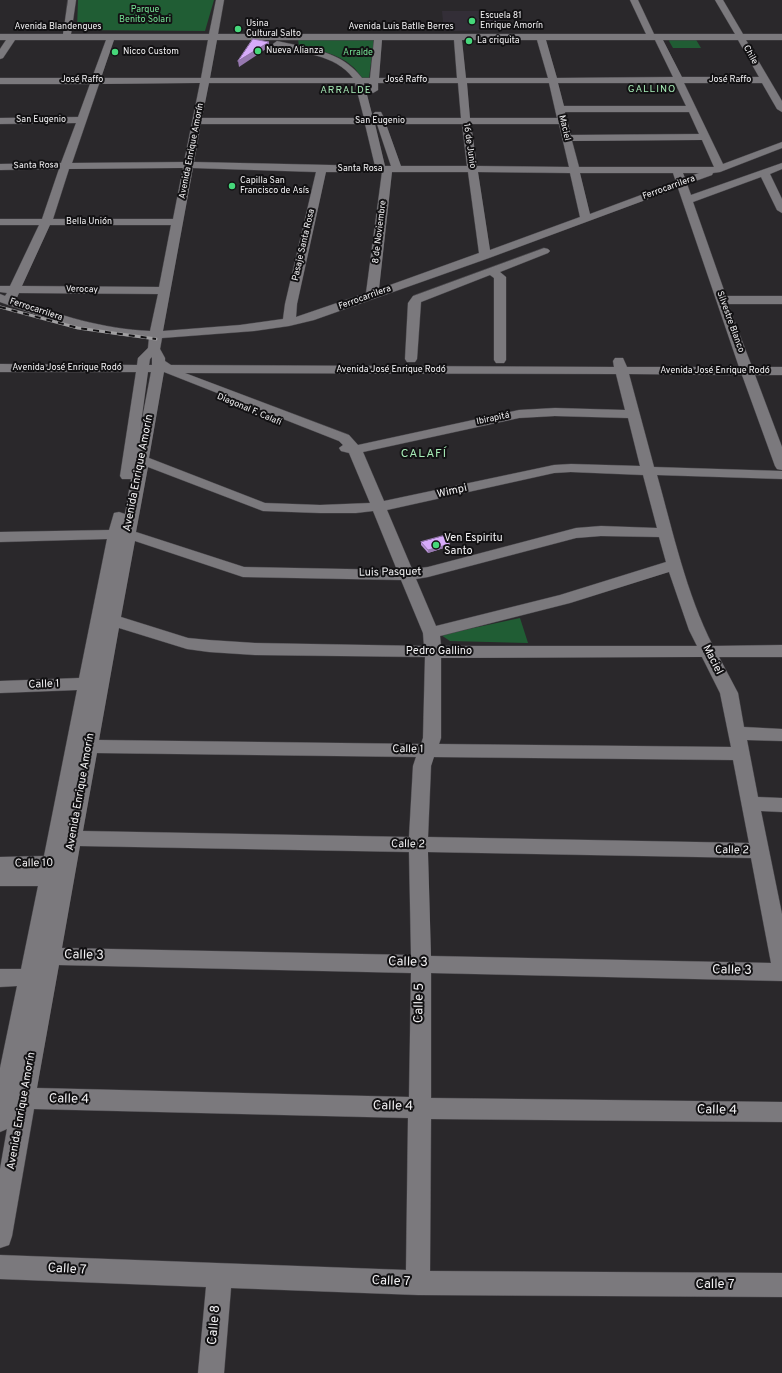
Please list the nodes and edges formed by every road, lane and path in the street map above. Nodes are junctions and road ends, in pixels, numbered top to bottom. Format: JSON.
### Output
{"nodes":[{"id":1,"x":72,"y":0,"type":"edge"},
{"id":2,"x":220,"y":0,"type":"edge"},
{"id":3,"x":634,"y":0,"type":"edge"},
{"id":4,"x":719,"y":0,"type":"edge"},
{"id":5,"x":67,"y":36,"type":"junction"},
{"id":6,"x":112,"y":36,"type":"junction"},
{"id":7,"x":213,"y":36,"type":"junction"},
{"id":8,"x":0,"y":37,"type":"edge"},
{"id":9,"x":12,"y":37,"type":"junction"},
{"id":10,"x":244,"y":37,"type":"junction"},
{"id":11,"x":299,"y":37,"type":"junction"},
{"id":12,"x":378,"y":37,"type":"junction"},
{"id":13,"x":458,"y":37,"type":"junction"},
{"id":14,"x":541,"y":37,"type":"junction"},
{"id":15,"x":654,"y":37,"type":"junction"},
{"id":16,"x":740,"y":37,"type":"junction"},
{"id":17,"x":782,"y":37,"type":"edge"},
{"id":18,"x":277,"y":44,"type":"junction"},
{"id":19,"x":0,"y":56,"type":"edge"},
{"id":20,"x":552,"y":79,"type":"junction"},
{"id":21,"x":97,"y":80,"type":"junction"},
{"id":22,"x":206,"y":80,"type":"junction"},
{"id":23,"x":359,"y":80,"type":"junction"},
{"id":24,"x":373,"y":80,"type":"junction"},
{"id":25,"x":462,"y":80,"type":"junction"},
{"id":26,"x":679,"y":80,"type":"junction"},
{"id":27,"x":764,"y":80,"type":"junction"},
{"id":28,"x":0,"y":81,"type":"edge"},
{"id":29,"x":559,"y":109,"type":"junction"},
{"id":30,"x":692,"y":109,"type":"junction"},
{"id":31,"x":782,"y":109,"type":"edge"},
{"id":32,"x":82,"y":120,"type":"junction"},
{"id":33,"x":0,"y":121,"type":"edge"},
{"id":34,"x":198,"y":121,"type":"junction"},
{"id":35,"x":370,"y":121,"type":"junction"},
{"id":36,"x":380,"y":121,"type":"junction"},
{"id":37,"x":466,"y":121,"type":"junction"},
{"id":38,"x":562,"y":121,"type":"junction"},
{"id":39,"x":705,"y":136,"type":"junction"},
{"id":40,"x":566,"y":138,"type":"junction"},
{"id":41,"x":782,"y":145,"type":"edge"},
{"id":42,"x":189,"y":165,"type":"junction"},
{"id":43,"x":66,"y":166,"type":"junction"},
{"id":44,"x":782,"y":166,"type":"edge"},
{"id":45,"x":0,"y":167,"type":"edge"},
{"id":46,"x":322,"y":169,"type":"junction"},
{"id":47,"x":388,"y":169,"type":"junction"},
{"id":48,"x":677,"y":169,"type":"junction"},
{"id":49,"x":718,"y":169,"type":"junction"},
{"id":50,"x":472,"y":170,"type":"junction"},
{"id":51,"x":574,"y":170,"type":"junction"},
{"id":52,"x":764,"y":172,"type":"junction"},
{"id":53,"x":681,"y":184,"type":"junction"},
{"id":54,"x":688,"y":200,"type":"junction"},
{"id":55,"x":782,"y":210,"type":"edge"},
{"id":56,"x":586,"y":219,"type":"junction"},
{"id":57,"x":0,"y":222,"type":"edge"},
{"id":58,"x":46,"y":222,"type":"junction"},
{"id":59,"x":178,"y":222,"type":"junction"},
{"id":60,"x":544,"y":251,"type":"dead end"},
{"id":61,"x":485,"y":256,"type":"junction"},
{"id":62,"x":491,"y":271,"type":"junction"},
{"id":63,"x":0,"y":289,"type":"edge"},
{"id":64,"x":14,"y":289,"type":"junction"},
{"id":65,"x":165,"y":291,"type":"junction"},
{"id":66,"x":372,"y":296,"type":"junction"},
{"id":67,"x":4,"y":300,"type":"edge"},
{"id":68,"x":721,"y":300,"type":"junction"},
{"id":69,"x":782,"y":300,"type":"edge"},
{"id":70,"x":289,"y":322,"type":"junction"},
{"id":71,"x":0,"y":357,"type":"edge"},
{"id":72,"x":411,"y":359,"type":"junction"},
{"id":73,"x":155,"y":360,"type":"junction"},
{"id":74,"x":500,"y":360,"type":"junction"},
{"id":75,"x":782,"y":361,"type":"edge"},
{"id":76,"x":620,"y":366,"type":"junction"},
{"id":77,"x":746,"y":366,"type":"junction"},
{"id":78,"x":0,"y":368,"type":"edge"},
{"id":79,"x":782,"y":371,"type":"edge"},
{"id":80,"x":634,"y":414,"type":"junction"},
{"id":81,"x":356,"y":450,"type":"junction"},
{"id":82,"x":136,"y":460,"type":"junction"},
{"id":83,"x":782,"y":466,"type":"edge"},
{"id":84,"x":649,"y":472,"type":"junction"},
{"id":85,"x":782,"y":475,"type":"edge"},
{"id":86,"x":379,"y":507,"type":"junction"},
{"id":87,"x":665,"y":533,"type":"junction"},
{"id":88,"x":122,"y":534,"type":"junction"},
{"id":89,"x":0,"y":538,"type":"edge"},
{"id":90,"x":674,"y":565,"type":"junction"},
{"id":91,"x":406,"y":575,"type":"junction"},
{"id":92,"x":106,"y":621,"type":"junction"},
{"id":93,"x":432,"y":642,"type":"junction"},
{"id":94,"x":708,"y":652,"type":"junction"},
{"id":95,"x":782,"y":652,"type":"edge"},
{"id":96,"x":94,"y":683,"type":"junction"},
{"id":97,"x":0,"y":687,"type":"edge"},
{"id":98,"x":737,"y":733,"type":"junction"},
{"id":99,"x":782,"y":735,"type":"edge"},
{"id":100,"x":82,"y":746,"type":"junction"},
{"id":101,"x":428,"y":750,"type":"junction"},
{"id":102,"x":741,"y":754,"type":"junction"},
{"id":103,"x":751,"y":804,"type":"junction"},
{"id":104,"x":782,"y":805,"type":"edge"},
{"id":105,"x":65,"y":839,"type":"junction"},
{"id":106,"x":418,"y":846,"type":"junction"},
{"id":107,"x":760,"y":851,"type":"junction"},
{"id":108,"x":0,"y":865,"type":"edge"},
{"id":109,"x":59,"y":870,"type":"junction"},
{"id":110,"x":0,"y":878,"type":"edge"},
{"id":111,"x":774,"y":886,"type":"edge"},
{"id":112,"x":43,"y":956,"type":"junction"},
{"id":113,"x":420,"y":964,"type":"junction"},
{"id":114,"x":782,"y":966,"type":"edge"},
{"id":115,"x":782,"y":972,"type":"edge"},
{"id":116,"x":38,"y":977,"type":"junction"},
{"id":117,"x":0,"y":978,"type":"edge"},
{"id":118,"x":14,"y":1098,"type":"junction"},
{"id":119,"x":418,"y":1108,"type":"junction"},
{"id":120,"x":782,"y":1112,"type":"edge"},
{"id":121,"x":0,"y":1121,"type":"edge"},
{"id":122,"x":0,"y":1236,"type":"edge"},
{"id":123,"x":0,"y":1267,"type":"edge"},
{"id":124,"x":219,"y":1276,"type":"junction"},
{"id":125,"x":418,"y":1283,"type":"junction"},
{"id":126,"x":782,"y":1285,"type":"edge"},
{"id":127,"x":211,"y":1373,"type":"edge"}],
"edges":[{"from":1,"to":5,"type":"street"},
{"from":2,"to":7,"type":"street","name":"Avenida Enrique Amorín"},
{"from":3,"to":15,"type":"street"},
{"from":4,"to":16,"type":"street","name":"Chile"},
{"from":5,"to":6,"type":"street","name":"Avenida Blandengues"},
{"from":5,"to":9,"type":"street","name":"Avenida Blandengues"},
{"from":6,"to":7,"type":"street","name":"Avenida Blandengues"},
{"from":6,"to":21,"type":"street"},
{"from":7,"to":10,"type":"street","name":"Avenida Luis Batlle Berres"},
{"from":7,"to":22,"type":"street","name":"Avenida Enrique Amorín"},
{"from":8,"to":9,"type":"street","name":"Avenida Blandengues"},
{"from":9,"to":19,"type":"street"},
{"from":10,"to":11,"type":"street","name":"Avenida Luis Batlle Berres"},
{"from":10,"to":18,"type":"street"},
{"from":11,"to":12,"type":"street","name":"Avenida Luis Batlle Berres"},
{"from":11,"to":18,"type":"street"},
{"from":12,"to":13,"type":"street","name":"Avenida Luis Batlle Berres"},
{"from":12,"to":24,"type":"street","name":"8 de Noviembre"},
{"from":13,"to":14,"type":"street","name":"Avenida Luis Batlle Berres"},
{"from":13,"to":25,"type":"street","name":"16 de Junio"},
{"from":14,"to":15,"type":"street","name":"Avenida Luis Batlle Berres"},
{"from":14,"to":20,"type":"street","name":"Maciel"},
{"from":15,"to":16,"type":"street","name":"Avenida Luis Batlle Berres"},
{"from":15,"to":26,"type":"street"},
{"from":16,"to":17,"type":"street","name":"Avenida Luis Batlle Berres"},
{"from":16,"to":27,"type":"street","name":"Chile"},
{"from":18,"to":23,"type":"street"},
{"from":20,"to":25,"type":"street","name":"José Raffo"},
{"from":20,"to":26,"type":"street","name":"José Raffo"},
{"from":20,"to":29,"type":"street","name":"Maciel"},
{"from":21,"to":22,"type":"street","name":"José Raffo"},
{"from":21,"to":28,"type":"street","name":"José Raffo"},
{"from":21,"to":32,"type":"street"},
{"from":22,"to":23,"type":"street","name":"José Raffo"},
{"from":22,"to":34,"type":"street","name":"Avenida Enrique Amorín"},
{"from":23,"to":24,"type":"street","name":"José Raffo"},
{"from":23,"to":35,"type":"street","name":"8 de Noviembre"},
{"from":24,"to":25,"type":"street","name":"José Raffo"},
{"from":24,"to":36,"type":"street","name":"8 de Noviembre"},
{"from":25,"to":37,"type":"street","name":"16 de Junio"},
{"from":26,"to":27,"type":"street","name":"José Raffo"},
{"from":26,"to":30,"type":"street"},
{"from":27,"to":31,"type":"street","name":"Chile"},
{"from":29,"to":30,"type":"street"},
{"from":29,"to":38,"type":"street","name":"Maciel"},
{"from":30,"to":39,"type":"street"},
{"from":32,"to":33,"type":"street","name":"San Eugenio"},
{"from":32,"to":43,"type":"street"},
{"from":34,"to":35,"type":"street","name":"San Eugenio"},
{"from":34,"to":42,"type":"street","name":"Avenida Enrique Amorín"},
{"from":35,"to":36,"type":"street","name":"San Eugenio"},
{"from":35,"to":47,"type":"street","name":"8 de Noviembre"},
{"from":36,"to":37,"type":"street","name":"San Eugenio"},
{"from":36,"to":47,"type":"street","name":"8 de Noviembre"},
{"from":37,"to":38,"type":"street","name":"San Eugenio"},
{"from":37,"to":50,"type":"street","name":"16 de Junio"},
{"from":38,"to":40,"type":"street","name":"Maciel"},
{"from":39,"to":40,"type":"street"},
{"from":39,"to":49,"type":"street"},
{"from":40,"to":51,"type":"street","name":"Maciel"},
{"from":41,"to":49,"type":"street","name":"Ferrocarrilera"},
{"from":42,"to":43,"type":"street","name":"Santa Rosa"},
{"from":42,"to":46,"type":"street","name":"Santa Rosa"},
{"from":42,"to":59,"type":"street","name":"Avenida Enrique Amorín"},
{"from":43,"to":45,"type":"street","name":"Santa Rosa"},
{"from":43,"to":58,"type":"street"},
{"from":44,"to":52,"type":"street"},
{"from":46,"to":47,"type":"street","name":"Santa Rosa"},
{"from":46,"to":70,"type":"street","name":"Pasaje Santa Rosa"},
{"from":47,"to":50,"type":"street","name":"Santa Rosa"},
{"from":47,"to":66,"type":"street","name":"8 de Noviembre"},
{"from":48,"to":49,"type":"street","name":"Santa Rosa"},
{"from":48,"to":51,"type":"street","name":"Santa Rosa"},
{"from":48,"to":53,"type":"street","name":"Silvestre Blanco"},
{"from":49,"to":53,"type":"street","name":"Ferrocarrilera"},
{"from":50,"to":51,"type":"street","name":"Santa Rosa"},
{"from":50,"to":61,"type":"street","name":"16 de Junio"},
{"from":51,"to":56,"type":"street","name":"Maciel"},
{"from":52,"to":54,"type":"street"},
{"from":52,"to":55,"type":"street"},
{"from":53,"to":54,"type":"street","name":"Silvestre Blanco"},
{"from":53,"to":56,"type":"street","name":"Ferrocarrilera"},
{"from":54,"to":68,"type":"street","name":"Silvestre Blanco"},
{"from":56,"to":61,"type":"street","name":"Ferrocarrilera"},
{"from":57,"to":58,"type":"street","name":"Bella Unión"},
{"from":58,"to":59,"type":"street","name":"Bella Unión"},
{"from":58,"to":64,"type":"street"},
{"from":59,"to":65,"type":"street","name":"Avenida Enrique Amorín"},
{"from":60,"to":62,"type":"street"},
{"from":61,"to":66,"type":"street","name":"Ferrocarrilera"},
{"from":62,"to":72,"type":"street"},
{"from":62,"to":74,"type":"street"},
{"from":63,"to":64,"type":"street","name":"Verocay"},
{"from":64,"to":65,"type":"street","name":"Verocay"},
{"from":64,"to":67,"type":"street"},
{"from":65,"to":73,"type":"street","name":"Avenida Enrique Amorín"},
{"from":66,"to":70,"type":"street","name":"Ferrocarrilera"},
{"from":67,"to":73,"type":"street","name":"Ferrocarrilera"},
{"from":68,"to":69,"type":"street"},
{"from":68,"to":77,"type":"street","name":"Silvestre Blanco"},
{"from":70,"to":73,"type":"street","name":"Ferrocarrilera"},
{"from":71,"to":73,"type":"street","name":"Avenida José Enrique Rodó"},
{"from":72,"to":73,"type":"street","name":"Avenida José Enrique Rodó"},
{"from":72,"to":74,"type":"street","name":"Avenida José Enrique Rodó"},
{"from":73,"to":76,"type":"street","name":"Avenida José Enrique Rodó"},
{"from":73,"to":78,"type":"street","name":"Avenida José Enrique Rodó"},
{"from":73,"to":81,"type":"street","name":"Diagonal F. Calafi"},
{"from":73,"to":82,"type":"street","name":"Avenida Enrique Amorín"},
{"from":74,"to":76,"type":"street","name":"Avenida José Enrique Rodó"},
{"from":75,"to":77,"type":"street","name":"Avenida José Enrique Rodó"},
{"from":76,"to":77,"type":"street","name":"Avenida José Enrique Rodó"},
{"from":76,"to":80,"type":"street","name":"Maciel"},
{"from":77,"to":79,"type":"street","name":"Avenida José Enrique Rodó"},
{"from":77,"to":83,"type":"street","name":"Silvestre Blanco"},
{"from":80,"to":81,"type":"street","name":"Ibirapitá"},
{"from":80,"to":84,"type":"street","name":"Maciel"},
{"from":81,"to":86,"type":"street"},
{"from":82,"to":86,"type":"street","name":"Wimpi"},
{"from":82,"to":88,"type":"street","name":"Avenida Enrique Amorín"},
{"from":84,"to":85,"type":"street","name":"Wimpi"},
{"from":84,"to":86,"type":"street","name":"Wimpi"},
{"from":84,"to":87,"type":"street","name":"Maciel"},
{"from":86,"to":91,"type":"street"},
{"from":87,"to":90,"type":"street","name":"Maciel"},
{"from":87,"to":91,"type":"street","name":"Luis Pasquet"},
{"from":88,"to":89,"type":"street","name":"Luis Pasquet"},
{"from":88,"to":91,"type":"street","name":"Luis Pasquet"},
{"from":88,"to":92,"type":"street","name":"Avenida Enrique Amorín"},
{"from":90,"to":93,"type":"street"},
{"from":90,"to":94,"type":"street","name":"Maciel"},
{"from":91,"to":93,"type":"street"},
{"from":92,"to":93,"type":"street","name":"Pedro Gallino"},
{"from":92,"to":96,"type":"street","name":"Avenida Enrique Amorín"},
{"from":93,"to":94,"type":"street","name":"Pedro Gallino"},
{"from":93,"to":101,"type":"street","name":"Calle 5"},
{"from":94,"to":95,"type":"street","name":"Pedro Gallino"},
{"from":94,"to":98,"type":"street","name":"Maciel"},
{"from":96,"to":97,"type":"street","name":"Calle 1"},
{"from":96,"to":100,"type":"street","name":"Avenida Enrique Amorín"},
{"from":98,"to":99,"type":"street"},
{"from":98,"to":102,"type":"street","name":"Maciel"},
{"from":100,"to":101,"type":"street","name":"Calle 1"},
{"from":100,"to":105,"type":"street","name":"Avenida Enrique Amorín"},
{"from":101,"to":102,"type":"street","name":"Calle 1"},
{"from":101,"to":106,"type":"street","name":"Calle 5"},
{"from":102,"to":103,"type":"street","name":"Maciel"},
{"from":103,"to":104,"type":"street"},
{"from":103,"to":107,"type":"street","name":"Maciel"},
{"from":105,"to":106,"type":"street","name":"Calle 2"},
{"from":105,"to":109,"type":"street","name":"Avenida Enrique Amorín"},
{"from":106,"to":107,"type":"street","name":"Calle 2"},
{"from":106,"to":113,"type":"street","name":"Calle 5"},
{"from":107,"to":111,"type":"street","name":"Maciel"},
{"from":108,"to":109,"type":"street","name":"Calle 10"},
{"from":109,"to":110,"type":"street","name":"Calle 10"},
{"from":109,"to":112,"type":"street","name":"Avenida Enrique Amorín"},
{"from":111,"to":114,"type":"street","name":"Maciel"},
{"from":112,"to":113,"type":"street","name":"Calle 3"},
{"from":112,"to":116,"type":"street","name":"Avenida Enrique Amorín"},
{"from":113,"to":115,"type":"street","name":"Calle 3"},
{"from":113,"to":119,"type":"street","name":"Calle 5"},
{"from":116,"to":117,"type":"street"},
{"from":116,"to":118,"type":"street","name":"Avenida Enrique Amorín"},
{"from":118,"to":119,"type":"street","name":"Calle 4"},
{"from":118,"to":121,"type":"street","name":"Avenida Enrique Amorín"},
{"from":118,"to":122,"type":"street","name":"Avenida Enrique Amorín"},
{"from":119,"to":120,"type":"street","name":"Calle 4"},
{"from":119,"to":125,"type":"street","name":"Calle 5"},
{"from":123,"to":124,"type":"street","name":"Calle 7"},
{"from":124,"to":125,"type":"street","name":"Calle 7"},
{"from":124,"to":127,"type":"street","name":"Calle 8"},
{"from":125,"to":126,"type":"street","name":"Calle 7"}]}
